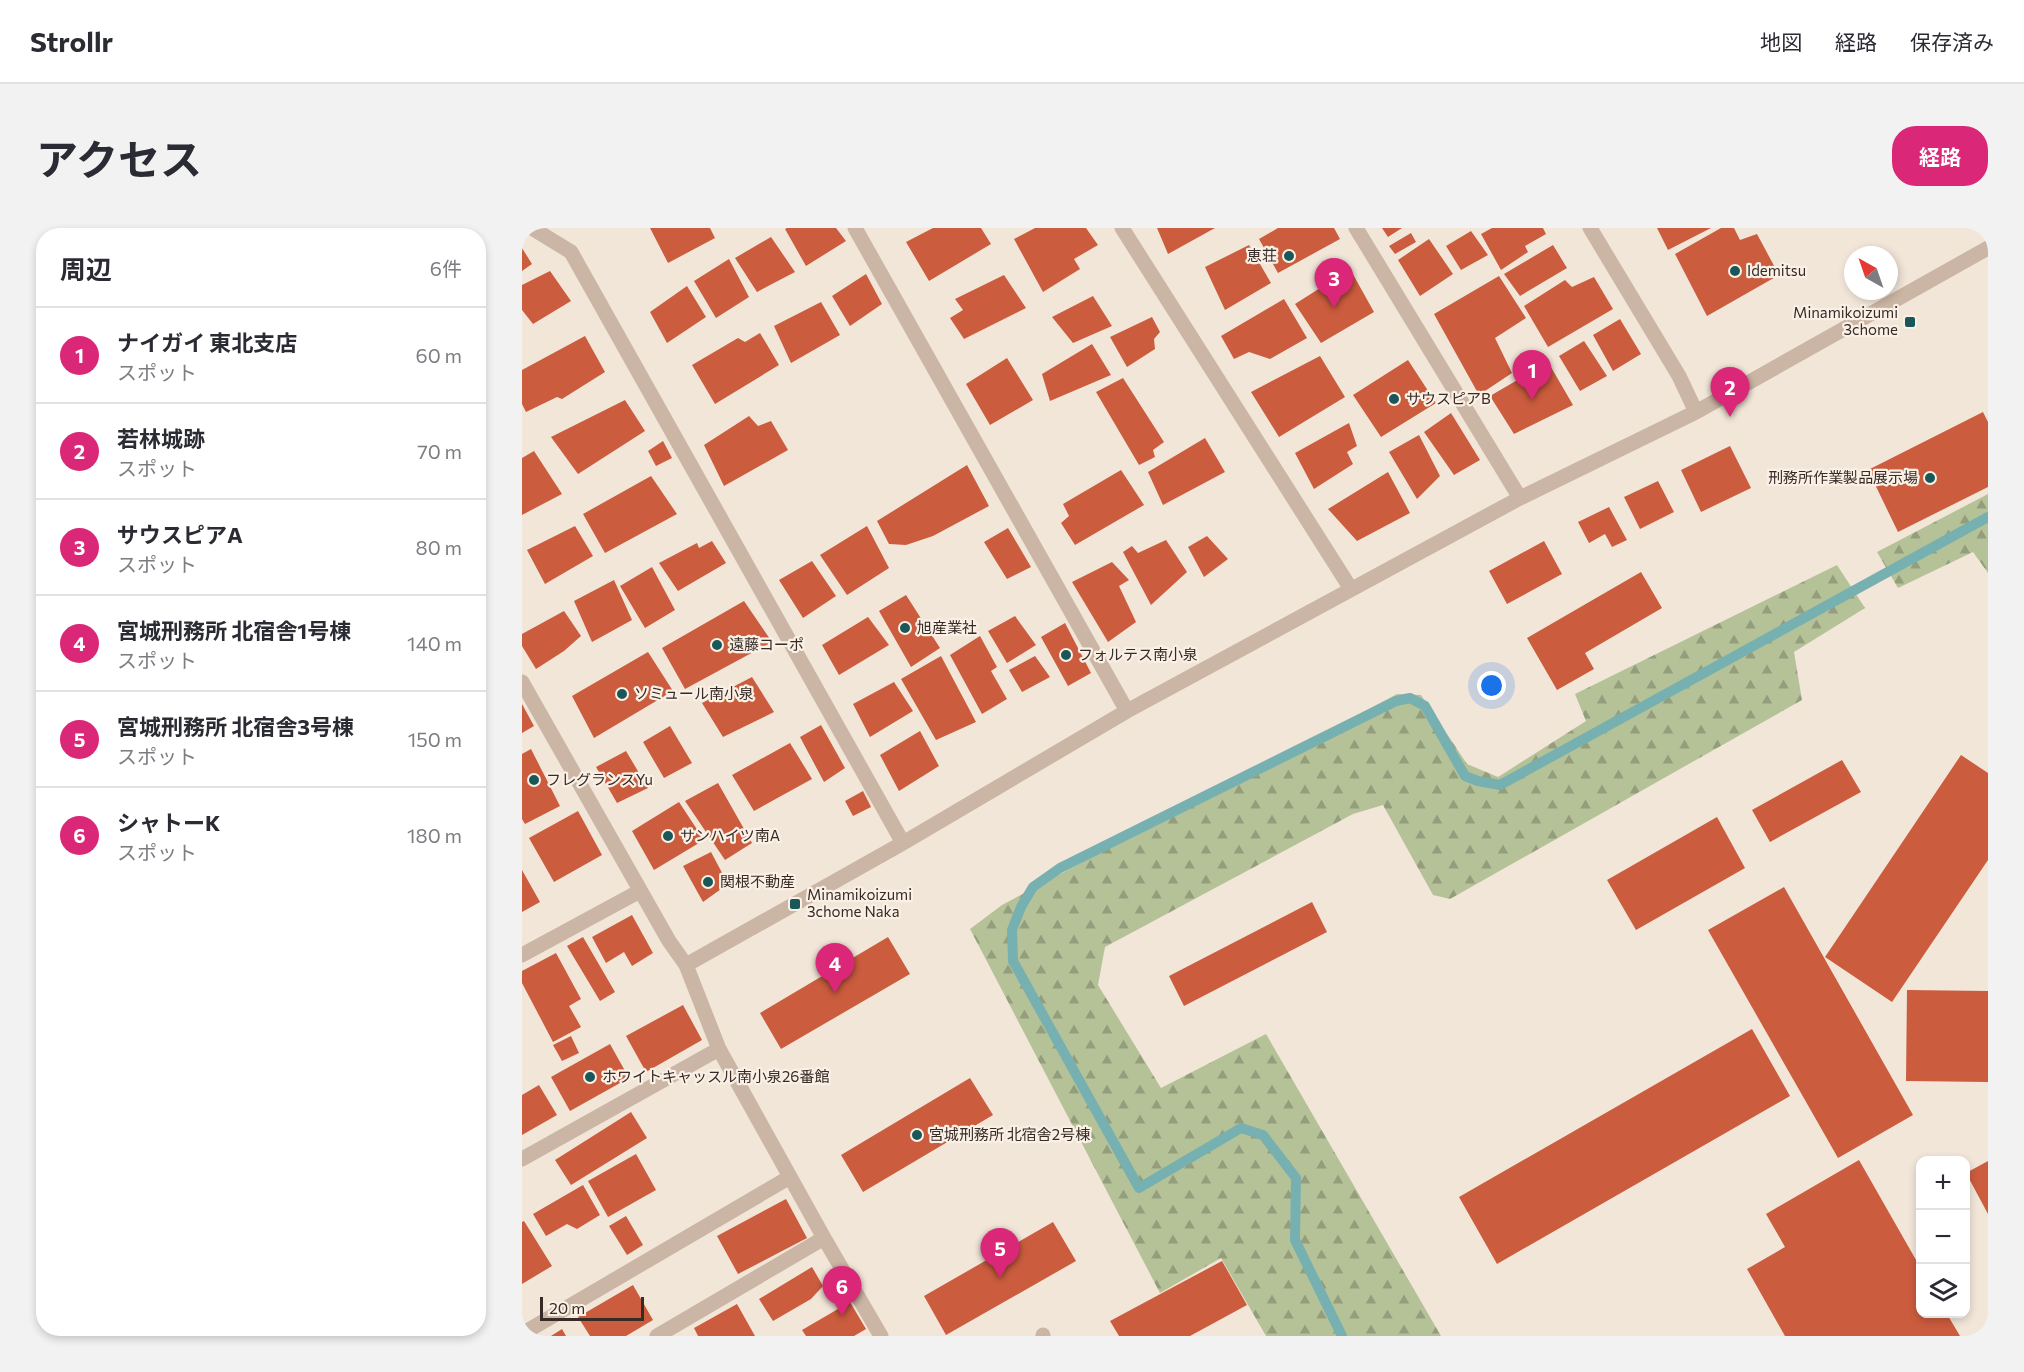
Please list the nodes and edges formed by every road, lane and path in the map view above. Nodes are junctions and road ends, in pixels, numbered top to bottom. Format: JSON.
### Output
{"nodes":[{"id":1,"x":532,"y":228,"type":"edge"},
{"id":2,"x":855,"y":228,"type":"edge"},
{"id":3,"x":1122,"y":228,"type":"edge"},
{"id":4,"x":1356,"y":228,"type":"edge"},
{"id":5,"x":1590,"y":228,"type":"edge"},
{"id":6,"x":1988,"y":248,"type":"edge"},
{"id":7,"x":1696,"y":412,"type":"junction"},
{"id":8,"x":1520,"y":498,"type":"junction"},
{"id":9,"x":1350,"y":589,"type":"junction"},
{"id":10,"x":522,"y":682,"type":"edge"},
{"id":11,"x":1127,"y":711,"type":"junction"},
{"id":12,"x":903,"y":843,"type":"junction"},
{"id":13,"x":640,"y":891,"type":"junction"},
{"id":14,"x":522,"y":955,"type":"edge"},
{"id":15,"x":686,"y":965,"type":"junction"},
{"id":16,"x":719,"y":1049,"type":"junction"},
{"id":17,"x":522,"y":1159,"type":"edge"},
{"id":18,"x":790,"y":1177,"type":"junction"},
{"id":19,"x":824,"y":1238,"type":"junction"},
{"id":20,"x":522,"y":1334,"type":"edge"},
{"id":21,"x":657,"y":1336,"type":"edge"},
{"id":22,"x":881,"y":1336,"type":"edge"}],
"edges":[{"from":1,"to":12,"type":"street"},
{"from":2,"to":11,"type":"street"},
{"from":3,"to":9,"type":"street"},
{"from":4,"to":8,"type":"street"},
{"from":5,"to":7,"type":"street"},
{"from":6,"to":7,"type":"street"},
{"from":7,"to":8,"type":"street"},
{"from":8,"to":9,"type":"street"},
{"from":9,"to":11,"type":"street"},
{"from":10,"to":13,"type":"street"},
{"from":11,"to":12,"type":"street"},
{"from":12,"to":15,"type":"street"},
{"from":13,"to":14,"type":"street"},
{"from":13,"to":15,"type":"street"},
{"from":15,"to":16,"type":"street"},
{"from":16,"to":17,"type":"street"},
{"from":16,"to":18,"type":"street"},
{"from":18,"to":19,"type":"street"},
{"from":18,"to":20,"type":"street"},
{"from":19,"to":21,"type":"street"},
{"from":19,"to":22,"type":"street"}]}
